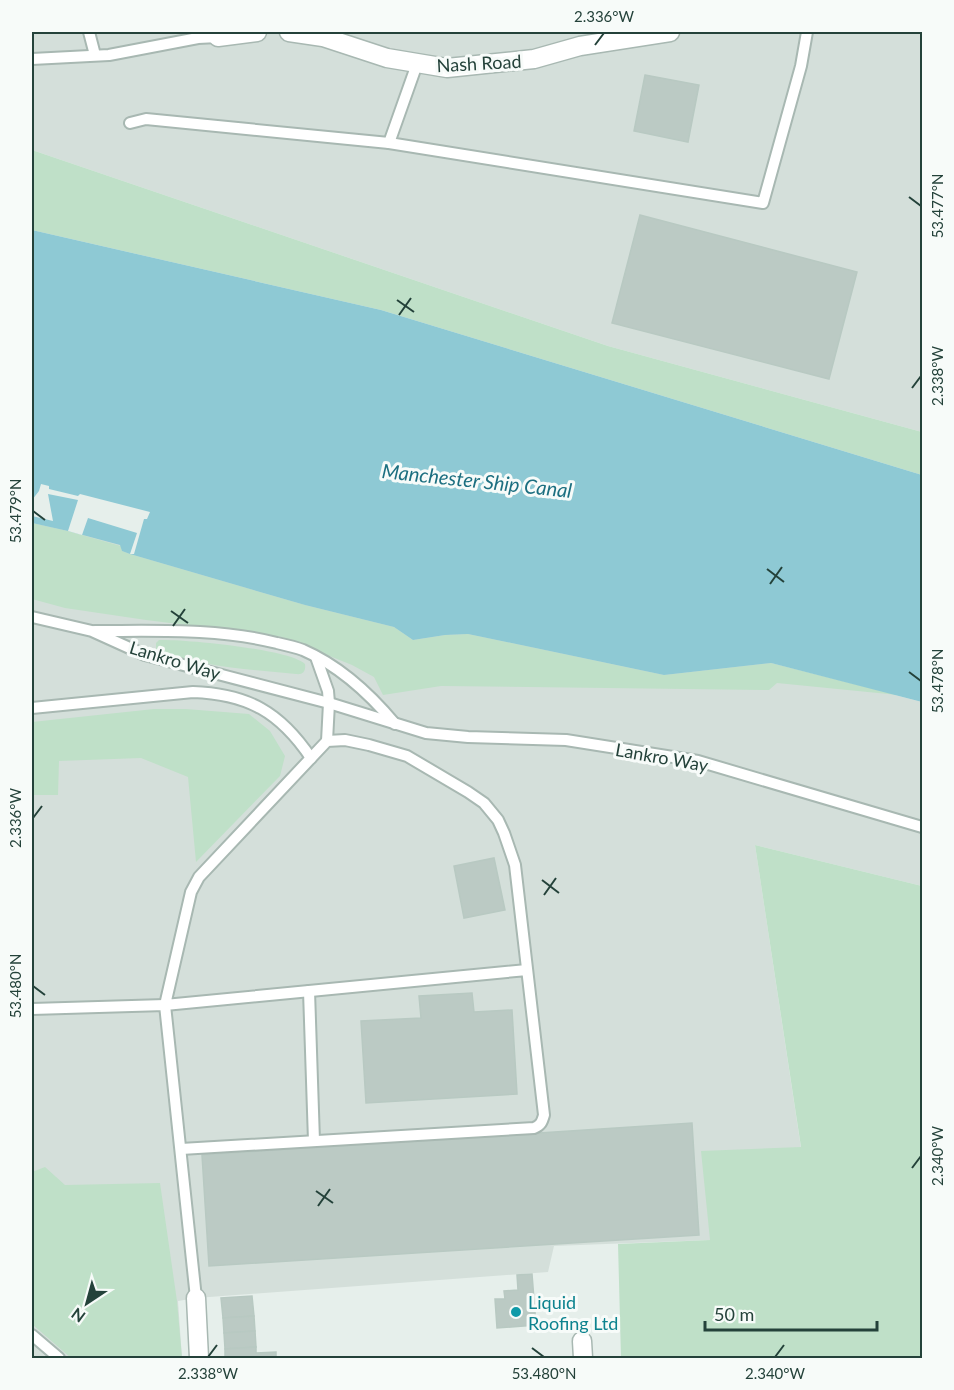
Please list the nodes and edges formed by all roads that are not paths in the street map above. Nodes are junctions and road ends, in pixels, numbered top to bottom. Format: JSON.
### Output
{"nodes":[{"id":1,"x":89,"y":32,"type":"edge"},
{"id":2,"x":257,"y":32,"type":"edge"},
{"id":3,"x":289,"y":32,"type":"edge"},
{"id":4,"x":670,"y":32,"type":"edge"},
{"id":5,"x":807,"y":32,"type":"edge"},
{"id":6,"x":218,"y":37,"type":"joint"},
{"id":7,"x":580,"y":39,"type":"edge"},
{"id":8,"x":95,"y":56,"type":"junction"},
{"id":9,"x":32,"y":59,"type":"edge"},
{"id":10,"x":417,"y":64,"type":"junction"},
{"id":11,"x":130,"y":123,"type":"dead end"},
{"id":12,"x":389,"y":144,"type":"junction"},
{"id":13,"x":32,"y":616,"type":"edge"},
{"id":14,"x":92,"y":631,"type":"junction"},
{"id":15,"x":316,"y":657,"type":"junction"},
{"id":16,"x":329,"y":703,"type":"junction"},
{"id":17,"x":32,"y":708,"type":"edge"},
{"id":18,"x":396,"y":724,"type":"junction"},
{"id":19,"x":327,"y":741,"type":"junction"},
{"id":20,"x":310,"y":758,"type":"junction"},
{"id":21,"x":922,"y":827,"type":"edge"},
{"id":22,"x":527,"y":970,"type":"junction"},
{"id":23,"x":309,"y":992,"type":"junction"},
{"id":24,"x":165,"y":1005,"type":"junction"},
{"id":25,"x":32,"y":1009,"type":"edge"},
{"id":26,"x":314,"y":1141,"type":"junction"},
{"id":27,"x":181,"y":1149,"type":"junction"},
{"id":28,"x":196,"y":1298,"type":"joint"},
{"id":29,"x":32,"y":1335,"type":"edge"},
{"id":30,"x":59,"y":1359,"type":"edge"},
{"id":31,"x":199,"y":1359,"type":"edge"}],
"edges":[{"from":1,"to":8,"type":"lane"},
{"from":2,"to":6,"type":"street"},
{"from":3,"to":10,"type":"street","name":"Nash Road"},
{"from":4,"to":7,"type":"street","name":"Nash Road"},
{"from":5,"to":12,"type":"lane"},
{"from":6,"to":8,"type":"lane"},
{"from":7,"to":10,"type":"street","name":"Nash Road"},
{"from":8,"to":9,"type":"lane"},
{"from":10,"to":12,"type":"lane"},
{"from":11,"to":12,"type":"lane"},
{"from":13,"to":14,"type":"lane","name":"Lankro Way"},
{"from":14,"to":15,"type":"lane","name":"Lankro Way"},
{"from":14,"to":16,"type":"lane","name":"Lankro Way"},
{"from":15,"to":16,"type":"lane"},
{"from":15,"to":18,"type":"lane","name":"Lankro Way"},
{"from":16,"to":18,"type":"lane","name":"Lankro Way"},
{"from":16,"to":19,"type":"lane"},
{"from":17,"to":20,"type":"lane"},
{"from":18,"to":21,"type":"lane","name":"Lankro Way"},
{"from":19,"to":20,"type":"lane"},
{"from":19,"to":22,"type":"lane"},
{"from":20,"to":24,"type":"lane"},
{"from":22,"to":23,"type":"lane"},
{"from":22,"to":26,"type":"lane"},
{"from":23,"to":24,"type":"lane"},
{"from":23,"to":26,"type":"lane"},
{"from":24,"to":25,"type":"lane"},
{"from":24,"to":27,"type":"lane"},
{"from":26,"to":27,"type":"lane"},
{"from":27,"to":28,"type":"lane"},
{"from":28,"to":31,"type":"street"},
{"from":29,"to":30,"type":"lane"}]}
